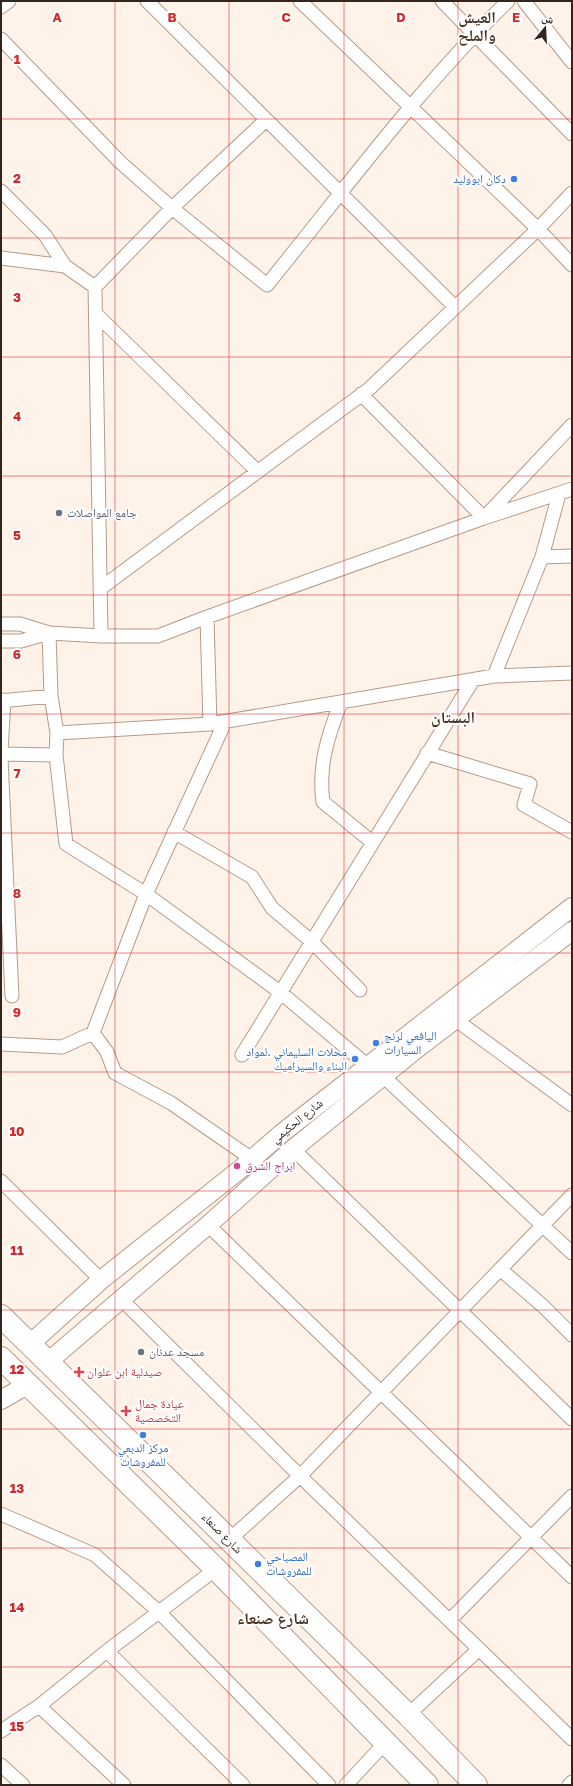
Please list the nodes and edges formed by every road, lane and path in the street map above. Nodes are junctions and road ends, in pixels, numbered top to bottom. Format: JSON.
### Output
{"nodes":[{"id":1,"x":9,"y":1,"type":"edge"},
{"id":2,"x":300,"y":1,"type":"edge"},
{"id":3,"x":442,"y":1,"type":"edge"},
{"id":4,"x":508,"y":1,"type":"edge"},
{"id":5,"x":524,"y":1,"type":"edge"},
{"id":6,"x":152,"y":3,"type":"edge"},
{"id":7,"x":1,"y":7,"type":"edge"},
{"id":8,"x":475,"y":33,"type":"junction"},
{"id":9,"x":1,"y":39,"type":"edge"},
{"id":10,"x":572,"y":62,"type":"edge"},
{"id":11,"x":410,"y":107,"type":"junction"},
{"id":12,"x":266,"y":120,"type":"junction"},
{"id":13,"x":572,"y":134,"type":"edge"},
{"id":14,"x":1,"y":191,"type":"edge"},
{"id":15,"x":572,"y":193,"type":"edge"},
{"id":16,"x":341,"y":194,"type":"junction"},
{"id":17,"x":172,"y":208,"type":"junction"},
{"id":18,"x":538,"y":229,"type":"junction"},
{"id":19,"x":1,"y":258,"type":"edge"},
{"id":20,"x":572,"y":264,"type":"edge"},
{"id":21,"x":65,"y":266,"type":"junction"},
{"id":22,"x":95,"y":287,"type":"junction"},
{"id":23,"x":456,"y":307,"type":"junction"},
{"id":24,"x":96,"y":314,"type":"junction"},
{"id":25,"x":361,"y":394,"type":"junction"},
{"id":26,"x":572,"y":425,"type":"edge"},
{"id":27,"x":258,"y":472,"type":"junction"},
{"id":28,"x":572,"y":490,"type":"edge"},
{"id":29,"x":559,"y":494,"type":"junction"},
{"id":30,"x":484,"y":518,"type":"junction"},
{"id":31,"x":572,"y":556,"type":"edge"},
{"id":32,"x":542,"y":557,"type":"junction"},
{"id":33,"x":101,"y":588,"type":"junction"},
{"id":34,"x":207,"y":617,"type":"junction"},
{"id":35,"x":1,"y":624,"type":"edge"},
{"id":36,"x":49,"y":633,"type":"junction"},
{"id":37,"x":101,"y":636,"type":"junction"},
{"id":38,"x":1,"y":641,"type":"edge"},
{"id":39,"x":572,"y":672,"type":"edge"},
{"id":40,"x":494,"y":676,"type":"junction"},
{"id":41,"x":473,"y":680,"type":"junction"},
{"id":42,"x":51,"y":696,"type":"junction"},
{"id":43,"x":2,"y":701,"type":"edge"},
{"id":44,"x":341,"y":702,"type":"junction"},
{"id":45,"x":225,"y":722,"type":"junction"},
{"id":46,"x":210,"y":724,"type":"junction"},
{"id":47,"x":57,"y":733,"type":"junction"},
{"id":48,"x":1,"y":753,"type":"edge"},
{"id":49,"x":427,"y":753,"type":"junction"},
{"id":50,"x":56,"y":755,"type":"junction"},
{"id":51,"x":1,"y":758,"type":"edge"},
{"id":52,"x":174,"y":832,"type":"junction"},
{"id":53,"x":572,"y":832,"type":"edge"},
{"id":54,"x":372,"y":842,"type":"junction"},
{"id":55,"x":146,"y":894,"type":"junction"},
{"id":56,"x":572,"y":907,"type":"edge"},
{"id":57,"x":570,"y":937,"type":"edge"},
{"id":58,"x":312,"y":941,"type":"junction"},
{"id":59,"x":360,"y":990,"type":"dead end"},
{"id":60,"x":280,"y":992,"type":"junction"},
{"id":61,"x":12,"y":996,"type":"dead end"},
{"id":62,"x":456,"y":1020,"type":"junction"},
{"id":63,"x":93,"y":1033,"type":"junction"},
{"id":64,"x":1,"y":1044,"type":"edge"},
{"id":65,"x":242,"y":1055,"type":"dead end"},
{"id":66,"x":368,"y":1066,"type":"junction"},
{"id":67,"x":383,"y":1076,"type":"junction"},
{"id":68,"x":572,"y":1105,"type":"edge"},
{"id":69,"x":293,"y":1149,"type":"junction"},
{"id":70,"x":252,"y":1159,"type":"junction"},
{"id":71,"x":1,"y":1181,"type":"edge"},
{"id":72,"x":572,"y":1195,"type":"edge"},
{"id":73,"x":208,"y":1225,"type":"junction"},
{"id":74,"x":543,"y":1225,"type":"junction"},
{"id":75,"x":572,"y":1253,"type":"edge"},
{"id":76,"x":500,"y":1269,"type":"junction"},
{"id":77,"x":101,"y":1280,"type":"junction"},
{"id":78,"x":121,"y":1300,"type":"junction"},
{"id":79,"x":460,"y":1310,"type":"junction"},
{"id":80,"x":1,"y":1316,"type":"edge"},
{"id":81,"x":572,"y":1335,"type":"edge"},
{"id":82,"x":30,"y":1344,"type":"junction"},
{"id":83,"x":49,"y":1361,"type":"junction"},
{"id":84,"x":3,"y":1364,"type":"edge"},
{"id":85,"x":27,"y":1385,"type":"junction"},
{"id":86,"x":382,"y":1391,"type":"junction"},
{"id":87,"x":1,"y":1400,"type":"edge"},
{"id":88,"x":572,"y":1419,"type":"edge"},
{"id":89,"x":300,"y":1476,"type":"junction"},
{"id":90,"x":572,"y":1496,"type":"edge"},
{"id":91,"x":1,"y":1514,"type":"edge"},
{"id":92,"x":532,"y":1537,"type":"junction"},
{"id":93,"x":229,"y":1540,"type":"junction"},
{"id":94,"x":216,"y":1569,"type":"junction"},
{"id":95,"x":572,"y":1577,"type":"edge"},
{"id":96,"x":159,"y":1612,"type":"junction"},
{"id":97,"x":450,"y":1620,"type":"junction"},
{"id":98,"x":479,"y":1649,"type":"junction"},
{"id":99,"x":107,"y":1651,"type":"junction"},
{"id":100,"x":39,"y":1706,"type":"junction"},
{"id":101,"x":408,"y":1715,"type":"junction"},
{"id":102,"x":1,"y":1731,"type":"edge"},
{"id":103,"x":572,"y":1739,"type":"edge"},
{"id":104,"x":385,"y":1743,"type":"junction"},
{"id":105,"x":438,"y":1745,"type":"junction"},
{"id":106,"x":1,"y":1765,"type":"edge"},
{"id":107,"x":410,"y":1767,"type":"junction"},
{"id":108,"x":572,"y":1782,"type":"edge"},
{"id":109,"x":23,"y":1785,"type":"edge"},
{"id":110,"x":124,"y":1785,"type":"edge"},
{"id":111,"x":243,"y":1785,"type":"edge"},
{"id":112,"x":329,"y":1785,"type":"edge"},
{"id":113,"x":346,"y":1785,"type":"edge"},
{"id":114,"x":427,"y":1785,"type":"edge"},
{"id":115,"x":463,"y":1785,"type":"edge"},
{"id":116,"x":475,"y":1785,"type":"edge"},
{"id":117,"x":568,"y":1785,"type":"edge"}],
"edges":[{"from":1,"to":7,"type":"street"},
{"from":2,"to":11,"type":"street"},
{"from":3,"to":8,"type":"street"},
{"from":4,"to":8,"type":"street"},
{"from":5,"to":10,"type":"street"},
{"from":6,"to":12,"type":"street"},
{"from":8,"to":11,"type":"street"},
{"from":8,"to":13,"type":"street"},
{"from":9,"to":17,"type":"street"},
{"from":11,"to":16,"type":"street"},
{"from":11,"to":18,"type":"street"},
{"from":12,"to":16,"type":"street"},
{"from":12,"to":17,"type":"street"},
{"from":14,"to":21,"type":"street"},
{"from":15,"to":18,"type":"street"},
{"from":16,"to":17,"type":"street"},
{"from":16,"to":23,"type":"street"},
{"from":17,"to":22,"type":"street"},
{"from":18,"to":20,"type":"street"},
{"from":18,"to":23,"type":"street"},
{"from":19,"to":21,"type":"street"},
{"from":21,"to":22,"type":"street"},
{"from":22,"to":24,"type":"street"},
{"from":23,"to":25,"type":"street"},
{"from":24,"to":27,"type":"street"},
{"from":24,"to":33,"type":"street"},
{"from":25,"to":27,"type":"street"},
{"from":25,"to":30,"type":"street"},
{"from":26,"to":30,"type":"street"},
{"from":27,"to":33,"type":"street"},
{"from":28,"to":29,"type":"street"},
{"from":29,"to":30,"type":"street"},
{"from":29,"to":32,"type":"street"},
{"from":30,"to":34,"type":"street"},
{"from":31,"to":32,"type":"street"},
{"from":32,"to":40,"type":"street"},
{"from":33,"to":37,"type":"street"},
{"from":34,"to":37,"type":"street"},
{"from":34,"to":46,"type":"street"},
{"from":35,"to":36,"type":"street"},
{"from":36,"to":37,"type":"street"},
{"from":36,"to":38,"type":"street"},
{"from":36,"to":42,"type":"street"},
{"from":39,"to":40,"type":"street"},
{"from":40,"to":41,"type":"street"},
{"from":41,"to":44,"type":"street"},
{"from":41,"to":49,"type":"street"},
{"from":42,"to":43,"type":"street"},
{"from":42,"to":47,"type":"street"},
{"from":43,"to":48,"type":"street"},
{"from":44,"to":45,"type":"street"},
{"from":44,"to":54,"type":"street"},
{"from":45,"to":46,"type":"street"},
{"from":45,"to":52,"type":"street"},
{"from":46,"to":47,"type":"street"},
{"from":47,"to":50,"type":"street"},
{"from":48,"to":50,"type":"street"},
{"from":49,"to":53,"type":"street"},
{"from":49,"to":54,"type":"street"},
{"from":50,"to":55,"type":"street"},
{"from":51,"to":61,"type":"street"},
{"from":52,"to":55,"type":"street"},
{"from":52,"to":58,"type":"street"},
{"from":54,"to":58,"type":"street"},
{"from":55,"to":60,"type":"street"},
{"from":55,"to":63,"type":"street"},
{"from":56,"to":66,"type":"street","name":"شارع الحكيمي"},
{"from":57,"to":62,"type":"street","name":"شارع الحكيمي"},
{"from":58,"to":59,"type":"street"},
{"from":58,"to":60,"type":"street"},
{"from":60,"to":65,"type":"street"},
{"from":60,"to":66,"type":"street"},
{"from":62,"to":67,"type":"street","name":"شارع الحكيمي"},
{"from":62,"to":68,"type":"street"},
{"from":63,"to":64,"type":"street"},
{"from":63,"to":70,"type":"street"},
{"from":66,"to":70,"type":"street","name":"شارع الحكيمي"},
{"from":67,"to":69,"type":"street","name":"شارع الحكيمي"},
{"from":67,"to":74,"type":"street"},
{"from":69,"to":73,"type":"street","name":"شارع الحكيمي"},
{"from":69,"to":79,"type":"street"},
{"from":70,"to":77,"type":"street","name":"شارع الحكيمي"},
{"from":71,"to":77,"type":"street"},
{"from":72,"to":74,"type":"street"},
{"from":73,"to":78,"type":"street","name":"شارع الحكيمي"},
{"from":73,"to":86,"type":"street"},
{"from":74,"to":75,"type":"street"},
{"from":74,"to":76,"type":"street"},
{"from":76,"to":79,"type":"street"},
{"from":76,"to":81,"type":"street"},
{"from":77,"to":82,"type":"street","name":"شارع الحكيمي"},
{"from":78,"to":83,"type":"street","name":"شارع الحكيمي"},
{"from":78,"to":89,"type":"street"},
{"from":79,"to":86,"type":"street"},
{"from":79,"to":88,"type":"street"},
{"from":80,"to":82,"type":"highway","name":"شارع صنعاء"},
{"from":82,"to":83,"type":"highway","name":"شارع صنعاء"},
{"from":83,"to":93,"type":"highway","name":"شارع صنعاء"},
{"from":84,"to":85,"type":"highway"},
{"from":85,"to":87,"type":"street"},
{"from":85,"to":94,"type":"highway"},
{"from":86,"to":89,"type":"street"},
{"from":86,"to":92,"type":"street"},
{"from":89,"to":93,"type":"street"},
{"from":89,"to":97,"type":"street"},
{"from":90,"to":92,"type":"street"},
{"from":91,"to":96,"type":"street"},
{"from":92,"to":95,"type":"street"},
{"from":92,"to":97,"type":"street"},
{"from":93,"to":101,"type":"highway","name":"شارع صنعاء"},
{"from":94,"to":96,"type":"street"},
{"from":94,"to":104,"type":"highway"},
{"from":96,"to":99,"type":"street"},
{"from":96,"to":112,"type":"street"},
{"from":97,"to":98,"type":"street"},
{"from":98,"to":101,"type":"street"},
{"from":98,"to":103,"type":"street"},
{"from":99,"to":100,"type":"street"},
{"from":99,"to":111,"type":"street"},
{"from":100,"to":102,"type":"street"},
{"from":100,"to":110,"type":"street"},
{"from":101,"to":105,"type":"highway","name":"شارع صنعاء"},
{"from":104,"to":107,"type":"highway"},
{"from":104,"to":113,"type":"street"},
{"from":105,"to":107,"type":"highway"},
{"from":105,"to":116,"type":"highway","name":"شارع صنعاء"},
{"from":106,"to":109,"type":"street"},
{"from":107,"to":114,"type":"highway"},
{"from":108,"to":117,"type":"street"},
{"from":115,"to":116,"type":"highway"}]}
